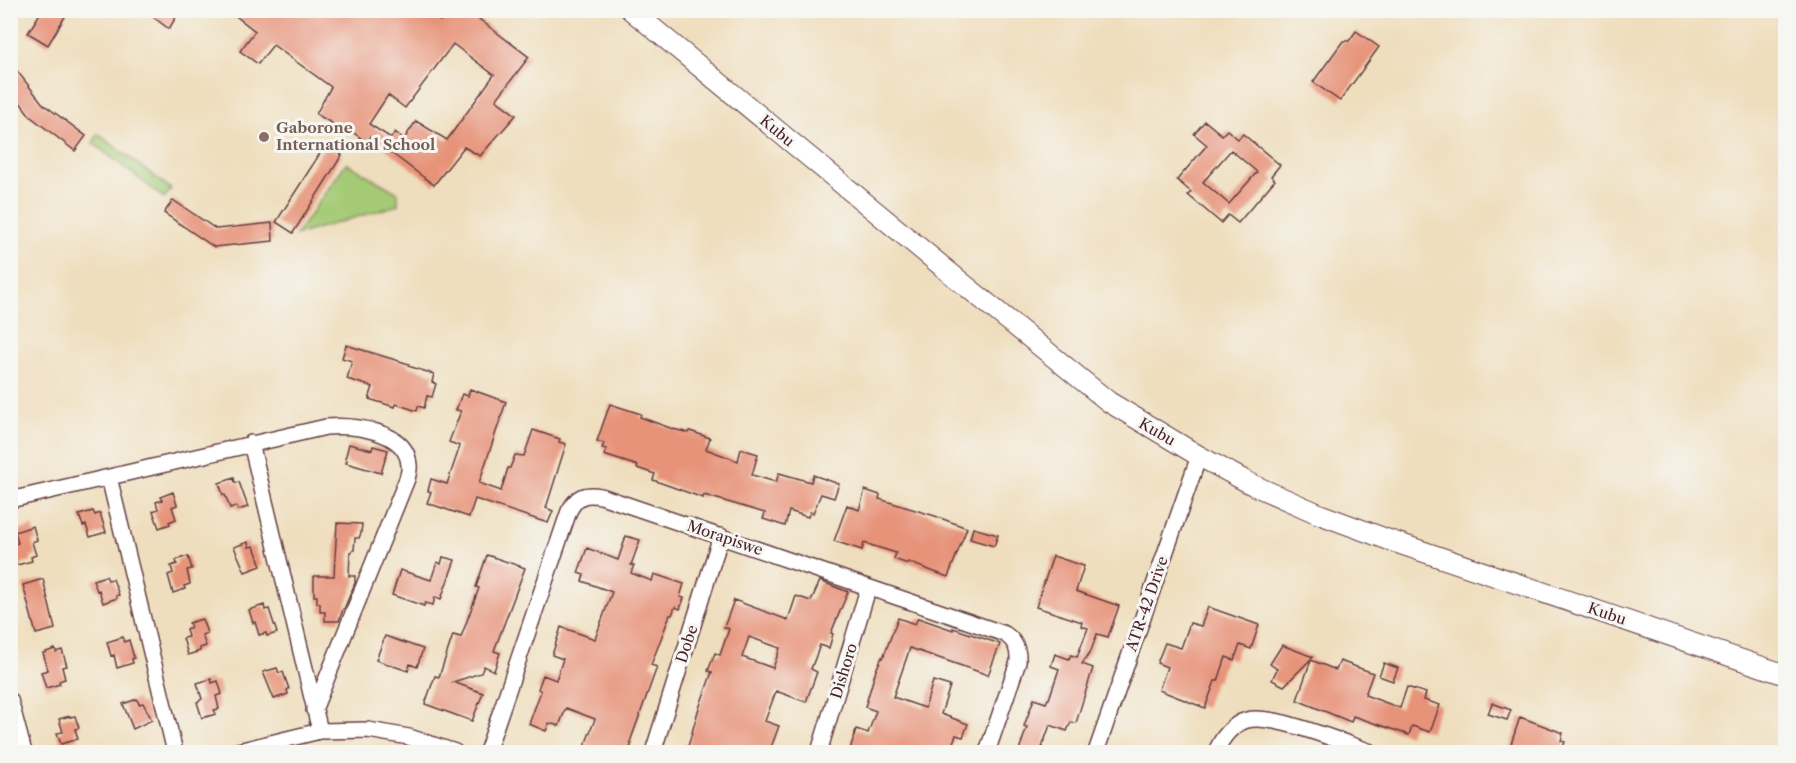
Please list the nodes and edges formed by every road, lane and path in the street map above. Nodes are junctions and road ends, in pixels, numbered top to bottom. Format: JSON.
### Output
{"nodes":[{"id":1,"x":631,"y":10,"type":"edge"},
{"id":2,"x":251,"y":443,"type":"junction"},
{"id":3,"x":1199,"y":456,"type":"junction"},
{"id":4,"x":109,"y":477,"type":"junction"},
{"id":5,"x":10,"y":500,"type":"edge"},
{"id":6,"x":721,"y":536,"type":"junction"},
{"id":7,"x":868,"y":588,"type":"junction"},
{"id":8,"x":1785,"y":675,"type":"edge"},
{"id":9,"x":10,"y":700,"type":"edge"},
{"id":10,"x":314,"y":710,"type":"junction"},
{"id":11,"x":320,"y":731,"type":"junction"},
{"id":12,"x":276,"y":747,"type":"edge"},
{"id":13,"x":24,"y":753,"type":"edge"},
{"id":14,"x":175,"y":753,"type":"edge"},
{"id":15,"x":234,"y":753,"type":"edge"},
{"id":16,"x":455,"y":753,"type":"edge"},
{"id":17,"x":487,"y":753,"type":"edge"},
{"id":18,"x":652,"y":753,"type":"edge"},
{"id":19,"x":819,"y":753,"type":"edge"},
{"id":20,"x":987,"y":753,"type":"edge"},
{"id":21,"x":1096,"y":753,"type":"edge"},
{"id":22,"x":1216,"y":753,"type":"edge"},
{"id":23,"x":1371,"y":753,"type":"edge"}],
"edges":[{"from":1,"to":3,"type":"main road","name":"Kubu"},
{"from":2,"to":4,"type":"street"},
{"from":2,"to":10,"type":"street"},
{"from":2,"to":10,"type":"street"},
{"from":3,"to":8,"type":"main road","name":"Kubu"},
{"from":3,"to":21,"type":"street","name":"ATR-42 Drive"},
{"from":4,"to":5,"type":"street"},
{"from":4,"to":14,"type":"street"},
{"from":6,"to":7,"type":"street","name":"Morapiswe"},
{"from":6,"to":17,"type":"street","name":"Morapiswe"},
{"from":6,"to":18,"type":"street","name":"Dobe"},
{"from":7,"to":19,"type":"street","name":"Dishoro"},
{"from":7,"to":20,"type":"street","name":"Morapiswe"},
{"from":9,"to":13,"type":"street"},
{"from":10,"to":11,"type":"street"},
{"from":11,"to":12,"type":"street"},
{"from":11,"to":16,"type":"street"},
{"from":12,"to":15,"type":"street"},
{"from":22,"to":23,"type":"street"}]}
